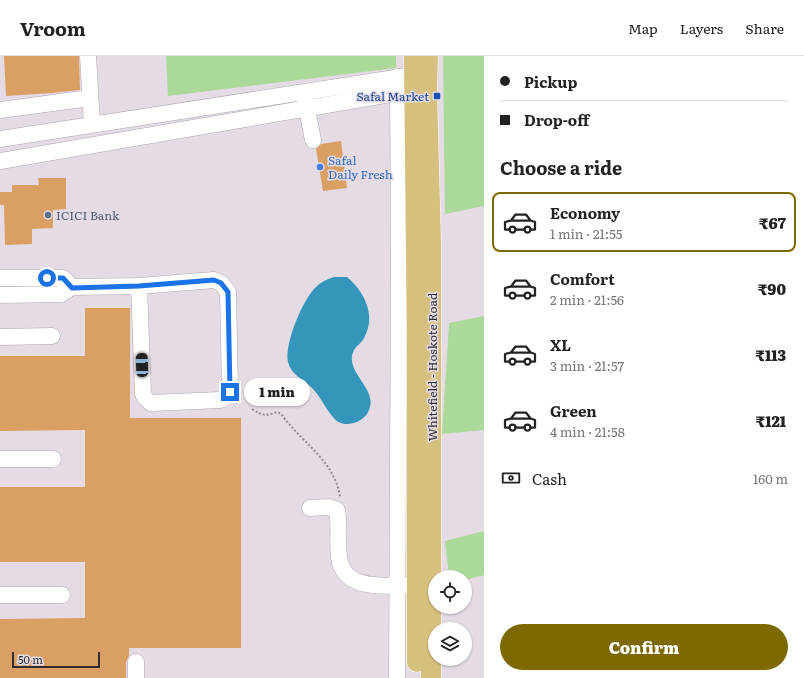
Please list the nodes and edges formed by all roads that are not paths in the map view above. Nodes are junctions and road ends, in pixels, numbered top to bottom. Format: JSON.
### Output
{"nodes":[{"id":1,"x":88,"y":56,"type":"edge"},
{"id":2,"x":415,"y":76,"type":"edge"},
{"id":3,"x":304,"y":91,"type":"junction"},
{"id":4,"x":90,"y":98,"type":"junction"},
{"id":5,"x":307,"y":108,"type":"junction"},
{"id":6,"x":0,"y":110,"type":"edge"},
{"id":7,"x":92,"y":124,"type":"junction"},
{"id":8,"x":0,"y":139,"type":"edge"},
{"id":9,"x":313,"y":140,"type":"dead end"},
{"id":10,"x":0,"y":161,"type":"edge"},
{"id":11,"x":0,"y":278,"type":"edge"},
{"id":12,"x":139,"y":286,"type":"junction"},
{"id":13,"x":72,"y":288,"type":"junction"},
{"id":14,"x":0,"y":294,"type":"edge"},
{"id":15,"x":52,"y":336,"type":"dead end"},
{"id":16,"x":0,"y":337,"type":"edge"},
{"id":17,"x":0,"y":459,"type":"edge"},
{"id":18,"x":53,"y":459,"type":"dead end"},
{"id":19,"x":310,"y":508,"type":"dead end"},
{"id":20,"x":397,"y":585,"type":"junction"},
{"id":21,"x":425,"y":586,"type":"junction"},
{"id":22,"x":0,"y":595,"type":"edge"},
{"id":23,"x":62,"y":595,"type":"dead end"},
{"id":24,"x":136,"y":662,"type":"dead end"},
{"id":25,"x":136,"y":678,"type":"edge"},
{"id":26,"x":397,"y":678,"type":"edge"},
{"id":27,"x":417,"y":678,"type":"edge"},
{"id":28,"x":431,"y":678,"type":"edge"}],
"edges":[{"from":1,"to":4,"type":"street"},
{"from":2,"to":3,"type":"street"},
{"from":2,"to":5,"type":"street"},
{"from":2,"to":20,"type":"street"},
{"from":2,"to":21,"type":"main road","name":"Whitefield - Hoskote Road"},
{"from":3,"to":5,"type":"street"},
{"from":3,"to":7,"type":"street"},
{"from":4,"to":6,"type":"street"},
{"from":4,"to":7,"type":"street"},
{"from":5,"to":9,"type":"street"},
{"from":5,"to":10,"type":"street"},
{"from":7,"to":8,"type":"street"},
{"from":11,"to":13,"type":"street"},
{"from":12,"to":12,"type":"street"},
{"from":12,"to":13,"type":"street"},
{"from":13,"to":14,"type":"street"},
{"from":15,"to":16,"type":"street"},
{"from":17,"to":18,"type":"street"},
{"from":19,"to":20,"type":"street"},
{"from":20,"to":21,"type":"street"},
{"from":20,"to":26,"type":"street"},
{"from":21,"to":27,"type":"main road","name":"Whitefield - Hoskote Road"},
{"from":21,"to":28,"type":"main road","name":"Whitefield - Hoskote Road"},
{"from":22,"to":23,"type":"street"},
{"from":24,"to":25,"type":"street"}]}
